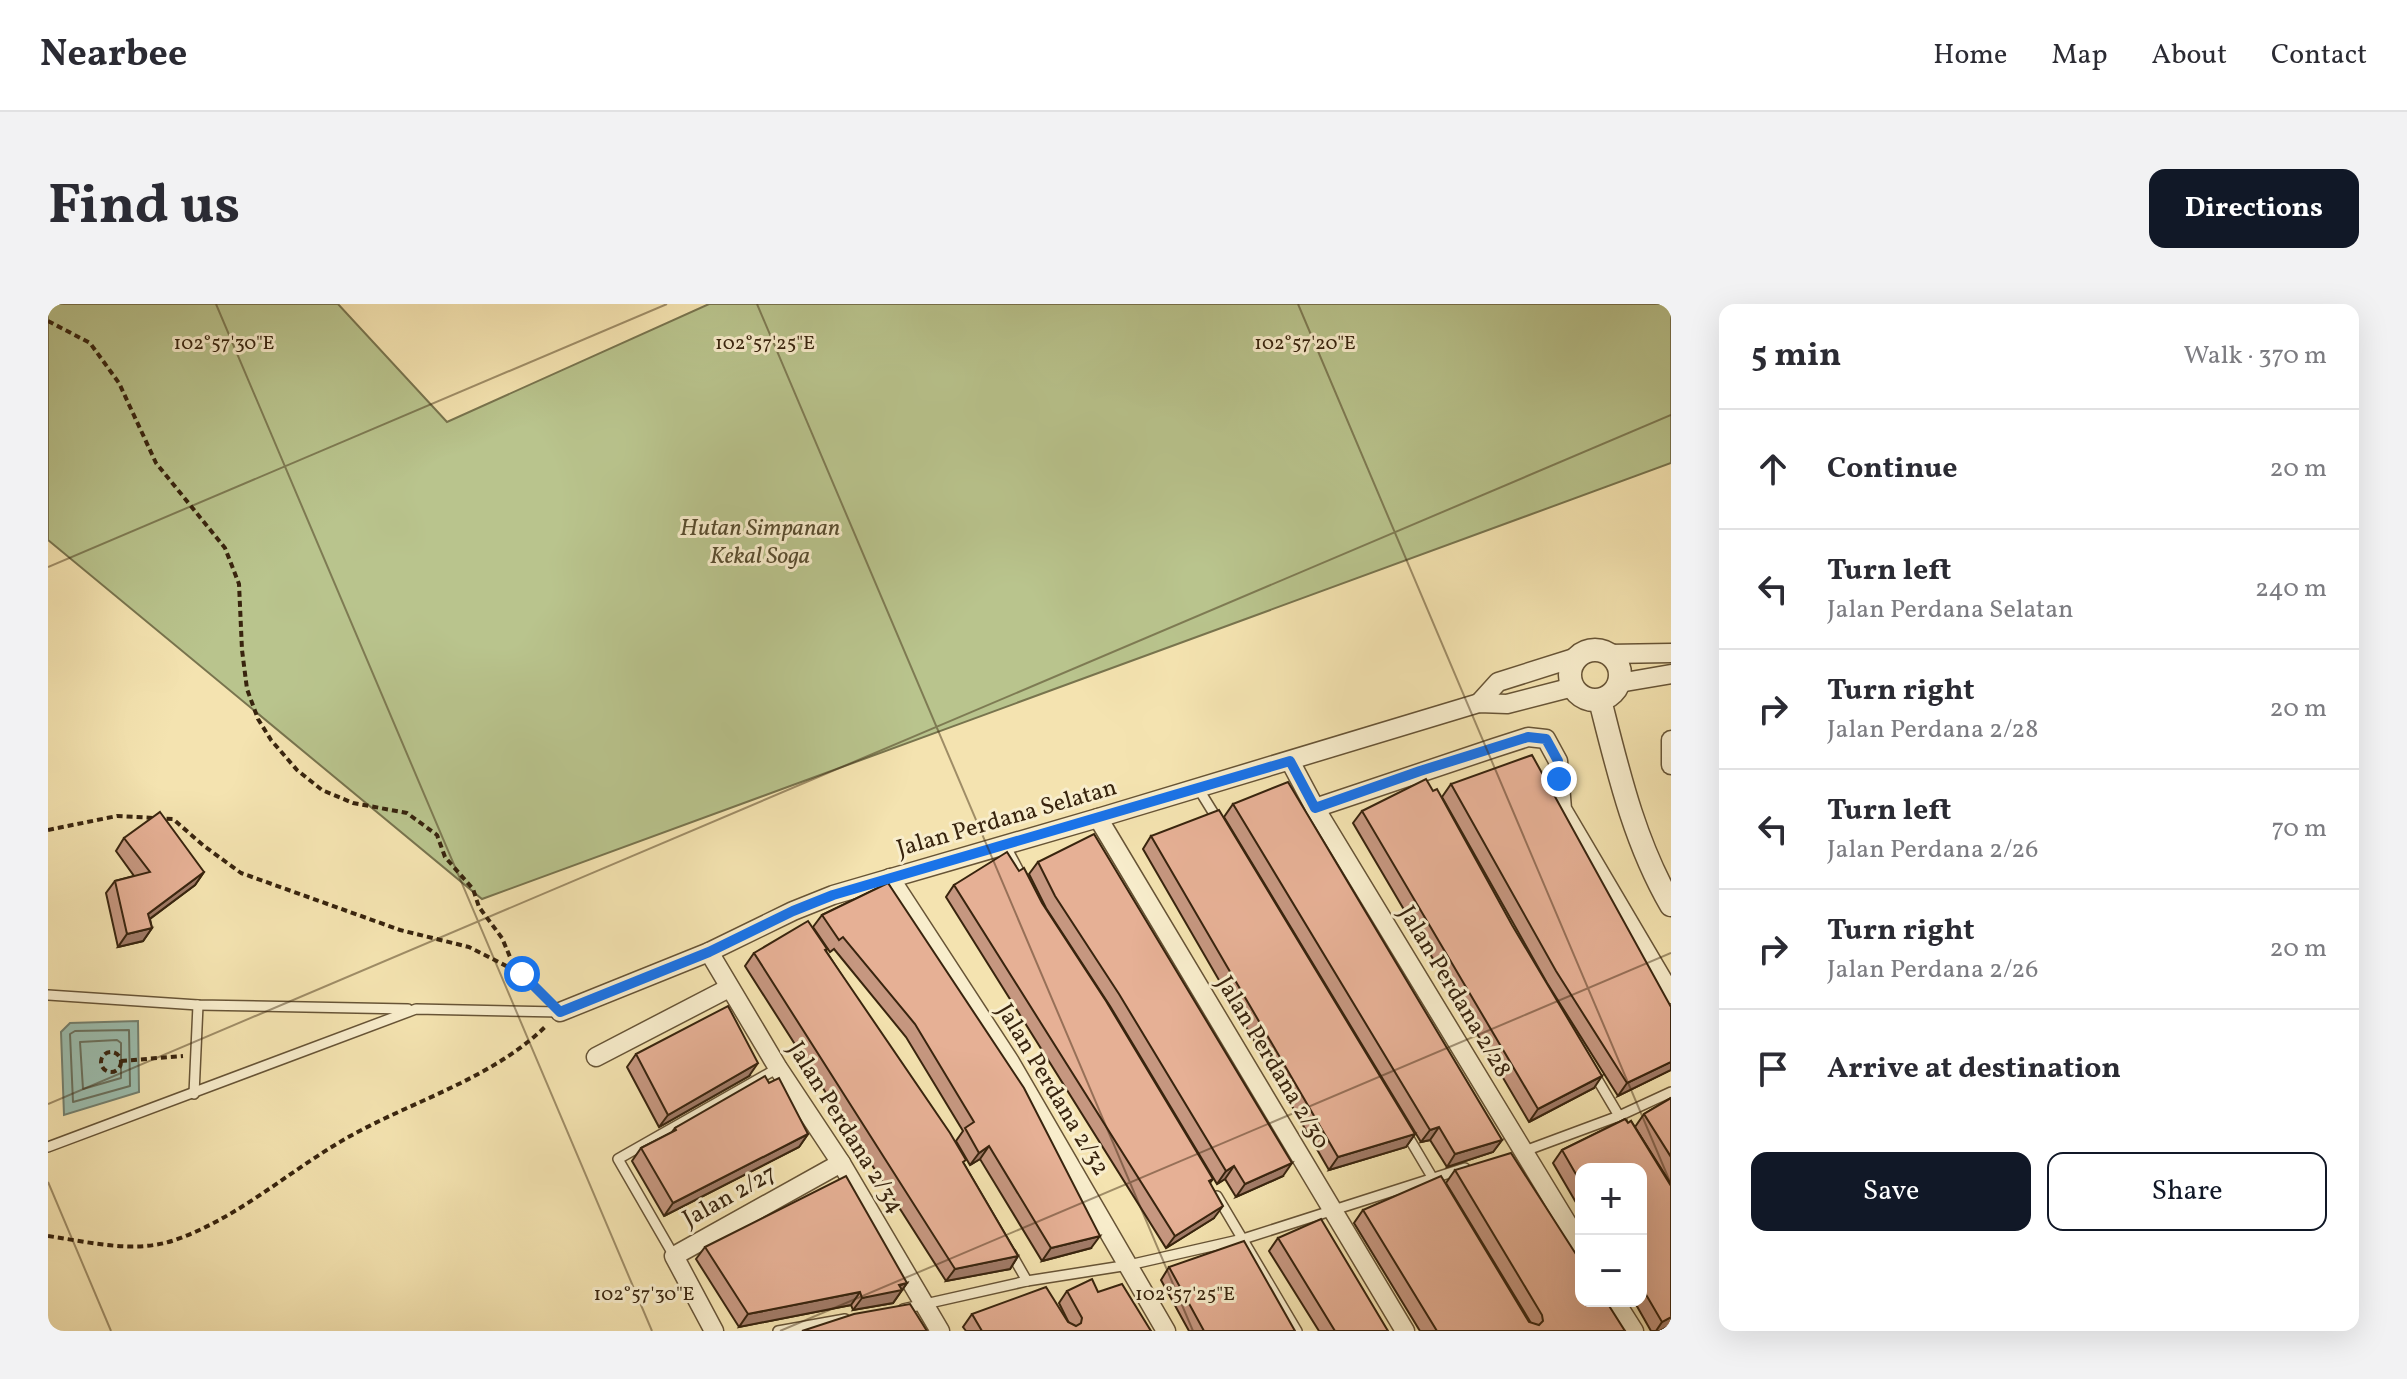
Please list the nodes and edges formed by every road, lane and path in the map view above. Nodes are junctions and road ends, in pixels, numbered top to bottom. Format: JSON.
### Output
{"nodes":[{"id":1,"x":48,"y":321,"type":"edge"},
{"id":2,"x":1671,"y":653,"type":"edge"},
{"id":3,"x":1608,"y":654,"type":"junction"},
{"id":4,"x":1577,"y":657,"type":"junction"},
{"id":5,"x":1671,"y":674,"type":"edge"},
{"id":6,"x":1619,"y":683,"type":"junction"},
{"id":7,"x":1573,"y":687,"type":"junction"},
{"id":8,"x":1600,"y":700,"type":"junction"},
{"id":9,"x":1479,"y":703,"type":"junction"},
{"id":10,"x":1671,"y":740,"type":"edge"},
{"id":11,"x":1290,"y":761,"type":"junction"},
{"id":12,"x":1671,"y":765,"type":"edge"},
{"id":13,"x":1198,"y":788,"type":"junction"},
{"id":14,"x":1315,"y":808,"type":"junction"},
{"id":15,"x":1098,"y":818,"type":"junction"},
{"id":16,"x":1223,"y":828,"type":"edge"},
{"id":17,"x":48,"y":830,"type":"edge"},
{"id":18,"x":1005,"y":845,"type":"junction"},
{"id":19,"x":890,"y":878,"type":"junction"},
{"id":20,"x":1026,"y":885,"type":"edge"},
{"id":21,"x":1671,"y":905,"type":"edge"},
{"id":22,"x":709,"y":952,"type":"junction"},
{"id":23,"x":522,"y":974,"type":"junction"},
{"id":24,"x":729,"y":988,"type":"junction"},
{"id":25,"x":1671,"y":994,"type":"edge"},
{"id":26,"x":48,"y":995,"type":"edge"},
{"id":27,"x":198,"y":1005,"type":"junction"},
{"id":28,"x":416,"y":1009,"type":"junction"},
{"id":29,"x":560,"y":1012,"type":"junction"},
{"id":30,"x":196,"y":1055,"type":"junction"},
{"id":31,"x":596,"y":1057,"type":"dead end"},
{"id":32,"x":121,"y":1061,"type":"junction"},
{"id":33,"x":1588,"y":1063,"type":"edge"},
{"id":34,"x":778,"y":1068,"type":"junction"},
{"id":35,"x":1671,"y":1092,"type":"edge"},
{"id":36,"x":194,"y":1094,"type":"junction"},
{"id":37,"x":1619,"y":1116,"type":"junction"},
{"id":38,"x":1401,"y":1124,"type":"edge"},
{"id":39,"x":1627,"y":1128,"type":"edge"},
{"id":40,"x":48,"y":1147,"type":"edge"},
{"id":41,"x":1515,"y":1154,"type":"junction"},
{"id":42,"x":841,"y":1163,"type":"junction"},
{"id":43,"x":1478,"y":1165,"type":"edge"},
{"id":44,"x":1433,"y":1178,"type":"junction"},
{"id":45,"x":1212,"y":1188,"type":"edge"},
{"id":46,"x":1441,"y":1190,"type":"edge"},
{"id":47,"x":1332,"y":1211,"type":"junction"},
{"id":48,"x":48,"y":1236,"type":"edge"},
{"id":49,"x":1575,"y":1238,"type":"edge"},
{"id":50,"x":1243,"y":1239,"type":"junction"},
{"id":51,"x":1005,"y":1242,"type":"edge"},
{"id":52,"x":674,"y":1256,"type":"junction"},
{"id":53,"x":1129,"y":1265,"type":"junction"},
{"id":54,"x":1032,"y":1280,"type":"junction"},
{"id":55,"x":1044,"y":1292,"type":"edge"},
{"id":56,"x":925,"y":1305,"type":"junction"},
{"id":57,"x":1619,"y":1307,"type":"edge"},
{"id":58,"x":895,"y":1310,"type":"edge"},
{"id":59,"x":851,"y":1318,"type":"edge"},
{"id":60,"x":714,"y":1331,"type":"edge"},
{"id":61,"x":778,"y":1331,"type":"edge"},
{"id":62,"x":940,"y":1331,"type":"edge"},
{"id":63,"x":1166,"y":1331,"type":"edge"},
{"id":64,"x":1297,"y":1331,"type":"edge"},
{"id":65,"x":1405,"y":1331,"type":"edge"},
{"id":66,"x":1634,"y":1331,"type":"edge"}],
"edges":[{"from":1,"to":23,"type":"path"},
{"from":2,"to":3,"type":"street"},
{"from":3,"to":4,"type":"street"},
{"from":3,"to":6,"type":"street"},
{"from":4,"to":7,"type":"street"},
{"from":4,"to":9,"type":"street"},
{"from":5,"to":6,"type":"street"},
{"from":6,"to":8,"type":"street"},
{"from":7,"to":8,"type":"street"},
{"from":7,"to":9,"type":"street"},
{"from":8,"to":21,"type":"street"},
{"from":9,"to":11,"type":"street","name":"Jalan Perdana Selatan"},
{"from":10,"to":12,"type":"street"},
{"from":11,"to":13,"type":"street","name":"Jalan Perdana Selatan"},
{"from":11,"to":14,"type":"street","name":"Jalan Perdana 2/28"},
{"from":13,"to":15,"type":"street","name":"Jalan Perdana Selatan"},
{"from":13,"to":16,"type":"lane"},
{"from":14,"to":25,"type":"street"},
{"from":14,"to":41,"type":"street","name":"Jalan Perdana 2/28"},
{"from":15,"to":18,"type":"street","name":"Jalan Perdana Selatan"},
{"from":15,"to":47,"type":"street","name":"Jalan Perdana 2/30"},
{"from":17,"to":23,"type":"path"},
{"from":18,"to":19,"type":"street","name":"Jalan Perdana Selatan"},
{"from":18,"to":20,"type":"lane"},
{"from":19,"to":22,"type":"street","name":"Jalan Perdana Selatan"},
{"from":19,"to":53,"type":"street","name":"Jalan Perdana 2/32"},
{"from":22,"to":24,"type":"street","name":"Jalan Perdana 2/34"},
{"from":22,"to":29,"type":"street","name":"Jalan Perdana Selatan"},
{"from":23,"to":29,"type":"path"},
{"from":24,"to":31,"type":"street"},
{"from":24,"to":34,"type":"street","name":"Jalan Perdana 2/34"},
{"from":26,"to":27,"type":"lane"},
{"from":27,"to":28,"type":"lane"},
{"from":27,"to":30,"type":"lane"},
{"from":28,"to":29,"type":"lane"},
{"from":28,"to":36,"type":"lane"},
{"from":29,"to":48,"type":"path"},
{"from":30,"to":32,"type":"path"},
{"from":30,"to":36,"type":"lane"},
{"from":32,"to":32,"type":"path"},
{"from":33,"to":37,"type":"lane"},
{"from":34,"to":42,"type":"street","name":"Jalan Perdana 2/34"},
{"from":34,"to":52,"type":"lane"},
{"from":35,"to":37,"type":"lane"},
{"from":36,"to":40,"type":"lane"},
{"from":37,"to":39,"type":"lane"},
{"from":37,"to":41,"type":"lane"},
{"from":38,"to":44,"type":"lane"},
{"from":41,"to":49,"type":"street","name":"Jalan Perdana 2/28"},
{"from":42,"to":52,"type":"street","name":"Jalan 2/27"},
{"from":42,"to":56,"type":"street","name":"Jalan Perdana 2/34"},
{"from":43,"to":44,"type":"lane"},
{"from":44,"to":46,"type":"lane"},
{"from":44,"to":47,"type":"lane"},
{"from":45,"to":50,"type":"lane"},
{"from":47,"to":50,"type":"lane"},
{"from":47,"to":65,"type":"street","name":"Jalan Perdana 2/30"},
{"from":50,"to":53,"type":"lane"},
{"from":50,"to":64,"type":"lane"},
{"from":51,"to":54,"type":"lane"},
{"from":52,"to":60,"type":"street","name":"Jalan 2/27"},
{"from":53,"to":54,"type":"lane"},
{"from":53,"to":63,"type":"street","name":"Jalan Perdana 2/32"},
{"from":54,"to":55,"type":"lane"},
{"from":54,"to":56,"type":"lane"},
{"from":56,"to":58,"type":"lane"},
{"from":56,"to":62,"type":"street","name":"Jalan Perdana 2/34"},
{"from":57,"to":66,"type":"street"},
{"from":59,"to":61,"type":"lane"}]}
